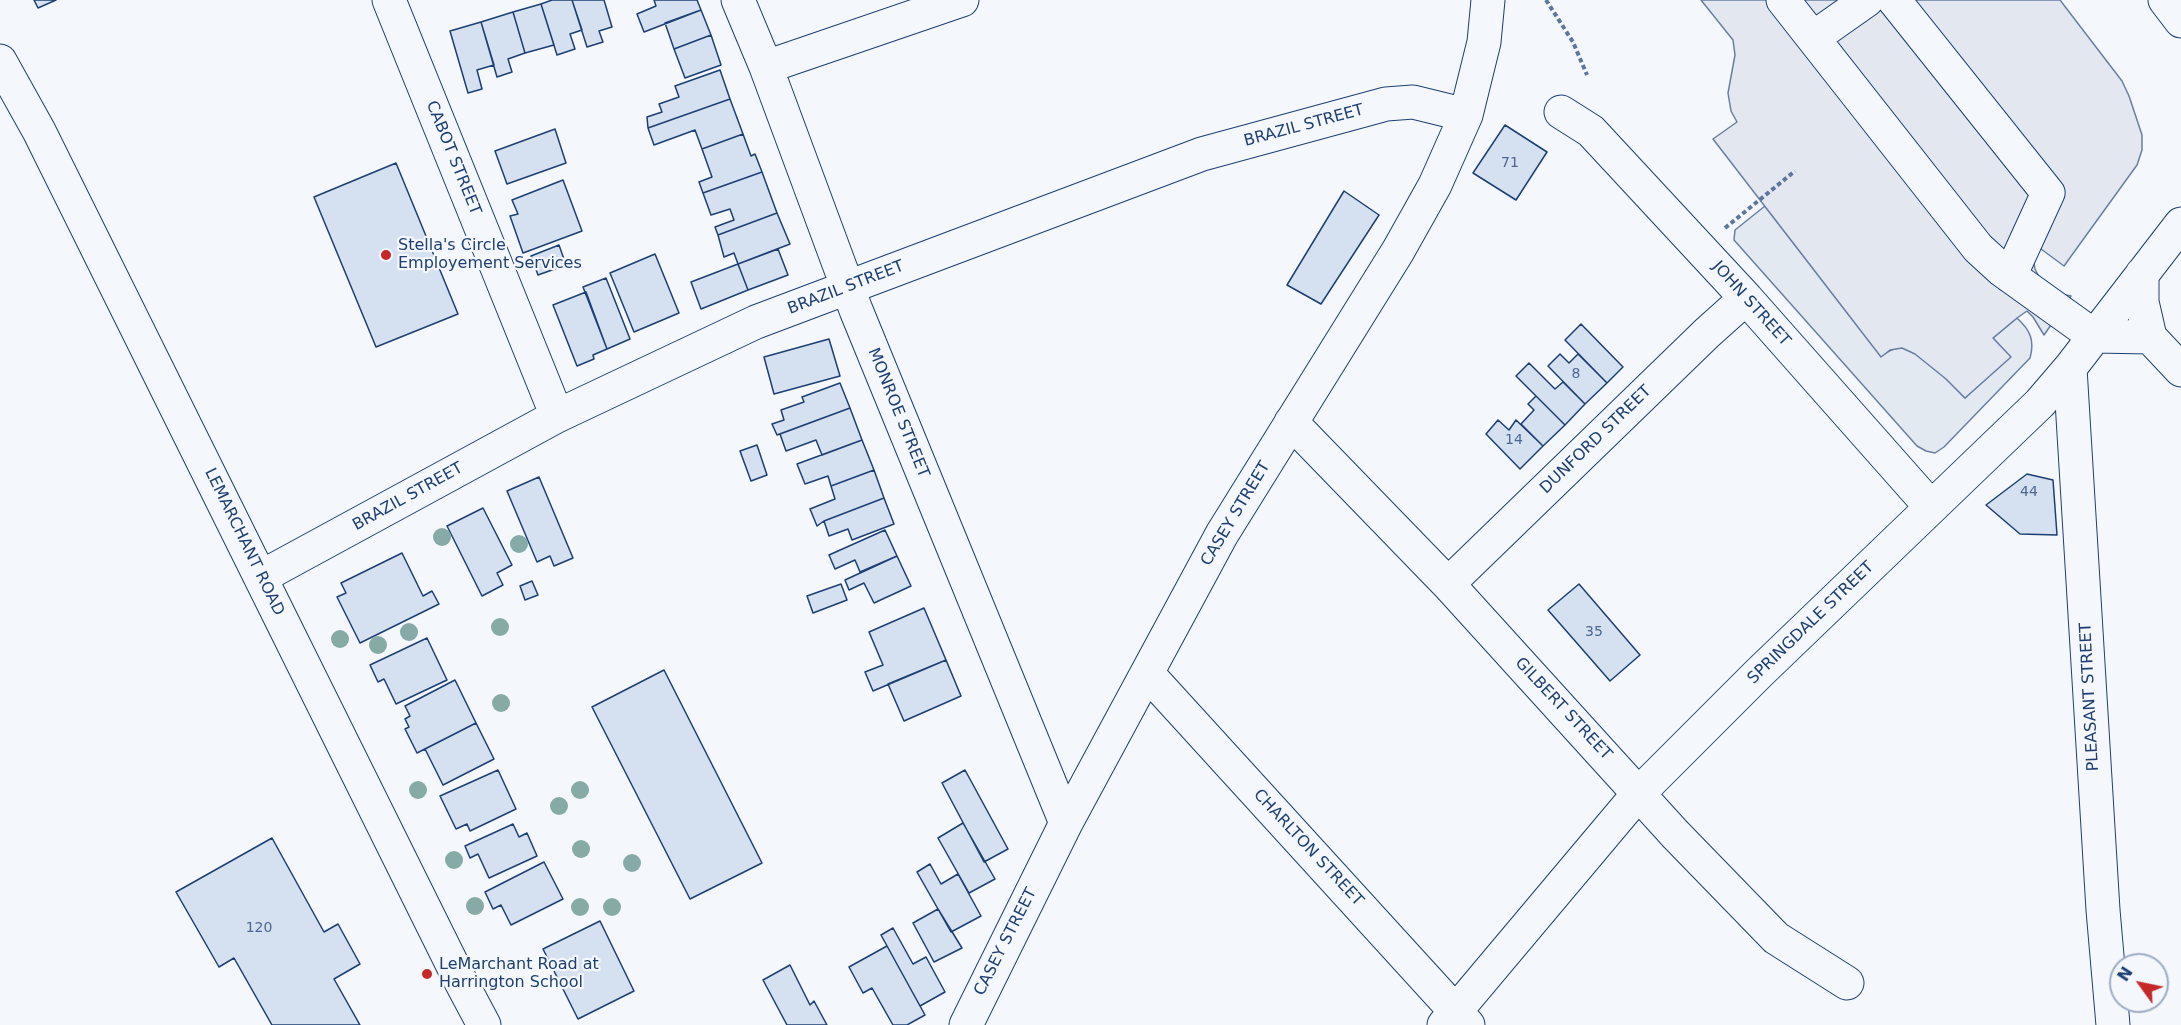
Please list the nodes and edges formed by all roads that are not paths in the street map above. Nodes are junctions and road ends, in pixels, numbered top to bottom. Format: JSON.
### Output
{"nodes":[{"id":1,"x":738,"y":0,"type":"edge"},
{"id":2,"x":962,"y":0,"type":"edge"},
{"id":3,"x":1488,"y":0,"type":"edge"},
{"id":4,"x":1783,"y":0,"type":"edge"},
{"id":5,"x":1867,"y":0,"type":"edge"},
{"id":6,"x":1894,"y":0,"type":"edge"},
{"id":7,"x":2165,"y":0,"type":"edge"},
{"id":8,"x":400,"y":3,"type":"edge"},
{"id":9,"x":2181,"y":21,"type":"edge"},
{"id":10,"x":1813,"y":38,"type":"junction"},
{"id":11,"x":0,"y":61,"type":"edge"},
{"id":12,"x":766,"y":67,"type":"junction"},
{"id":13,"x":1561,"y":112,"type":"dead end"},
{"id":14,"x":1466,"y":115,"type":"junction"},
{"id":15,"x":2181,"y":224,"type":"edge"},
{"id":16,"x":2142,"y":273,"type":"junction"},
{"id":17,"x":2010,"y":276,"type":"junction"},
{"id":18,"x":847,"y":288,"type":"junction"},
{"id":19,"x":1746,"y":298,"type":"junction"},
{"id":20,"x":2094,"y":336,"type":"junction"},
{"id":21,"x":2150,"y":337,"type":"junction"},
{"id":22,"x":2070,"y":368,"type":"junction"},
{"id":23,"x":2181,"y":370,"type":"edge"},
{"id":24,"x":556,"y":416,"type":"junction"},
{"id":25,"x":1291,"y":422,"type":"junction"},
{"id":26,"x":1931,"y":507,"type":"junction"},
{"id":27,"x":261,"y":577,"type":"junction"},
{"id":28,"x":1448,"y":584,"type":"junction"},
{"id":29,"x":1147,"y":673,"type":"junction"},
{"id":30,"x":1639,"y":793,"type":"junction"},
{"id":31,"x":1066,"y":824,"type":"junction"},
{"id":32,"x":1846,"y":983,"type":"dead end"},
{"id":33,"x":1456,"y":1020,"type":"edge"},
{"id":34,"x":484,"y":1025,"type":"edge"},
{"id":35,"x":966,"y":1025,"type":"edge"},
{"id":36,"x":2113,"y":1025,"type":"edge"}],
"edges":[{"from":1,"to":12,"type":"street","name":"MONROE STREET"},
{"from":2,"to":12,"type":"street"},
{"from":3,"to":14,"type":"street","name":"CASEY STREET"},
{"from":4,"to":10,"type":"street"},
{"from":5,"to":10,"type":"street"},
{"from":6,"to":17,"type":"street"},
{"from":7,"to":9,"type":"street"},
{"from":8,"to":24,"type":"street","name":"CABOT STREET"},
{"from":10,"to":17,"type":"street"},
{"from":11,"to":27,"type":"street","name":"LEMARCHANT ROAD"},
{"from":12,"to":18,"type":"street","name":"MONROE STREET"},
{"from":13,"to":19,"type":"street","name":"JOHN STREET"},
{"from":14,"to":18,"type":"street","name":"BRAZIL STREET"},
{"from":14,"to":25,"type":"street","name":"CASEY STREET"},
{"from":15,"to":16,"type":"street","name":"SPRINGDALE STREET"},
{"from":16,"to":20,"type":"street","name":"SPRINGDALE STREET"},
{"from":16,"to":21,"type":"street"},
{"from":17,"to":20,"type":"street"},
{"from":18,"to":24,"type":"street","name":"BRAZIL STREET"},
{"from":18,"to":31,"type":"street","name":"MONROE STREET"},
{"from":19,"to":26,"type":"street","name":"JOHN STREET"},
{"from":19,"to":28,"type":"street","name":"DUNFORD STREET"},
{"from":20,"to":21,"type":"street"},
{"from":20,"to":22,"type":"street","name":"SPRINGDALE STREET"},
{"from":21,"to":23,"type":"street"},
{"from":22,"to":26,"type":"street","name":"SPRINGDALE STREET"},
{"from":22,"to":36,"type":"street","name":"PLEASANT STREET"},
{"from":24,"to":27,"type":"street","name":"BRAZIL STREET"},
{"from":25,"to":28,"type":"street","name":"GILBERT STREET"},
{"from":25,"to":29,"type":"street","name":"CASEY STREET"},
{"from":26,"to":30,"type":"street","name":"SPRINGDALE STREET"},
{"from":27,"to":34,"type":"street","name":"LEMARCHANT ROAD"},
{"from":28,"to":30,"type":"street","name":"GILBERT STREET"},
{"from":29,"to":31,"type":"street","name":"CASEY STREET"},
{"from":29,"to":33,"type":"street","name":"CHARLTON STREET"},
{"from":30,"to":32,"type":"street","name":"GILBERT STREET"},
{"from":30,"to":33,"type":"street","name":"SPRINGDALE STREET"},
{"from":31,"to":35,"type":"street","name":"CASEY STREET"}]}
